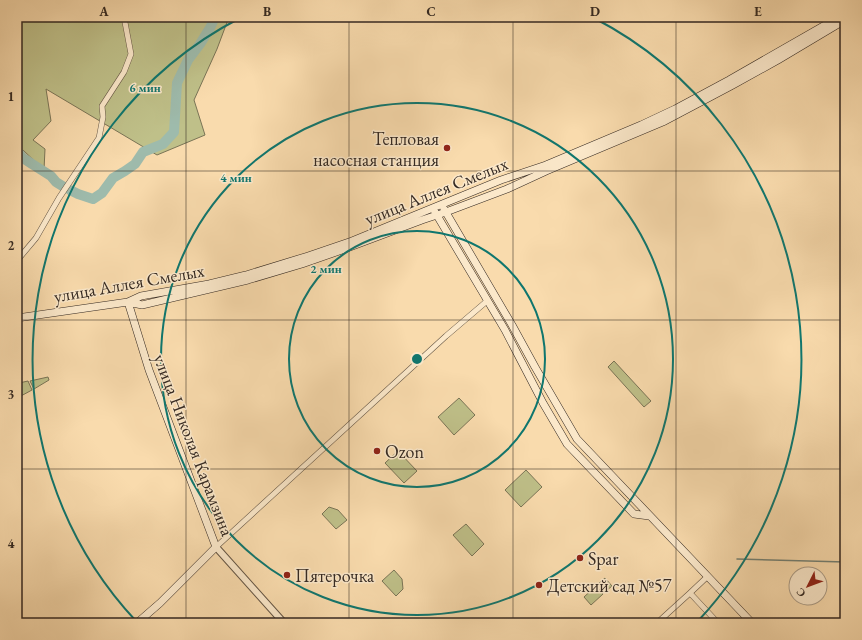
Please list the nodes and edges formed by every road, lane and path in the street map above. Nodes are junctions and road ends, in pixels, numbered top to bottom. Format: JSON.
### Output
{"nodes":[{"id":1,"x":124,"y":17,"type":"edge"},
{"id":2,"x":839,"y":17,"type":"edge"},
{"id":3,"x":845,"y":20,"type":"edge"},
{"id":4,"x":441,"y":205,"type":"junction"},
{"id":5,"x":432,"y":208,"type":"junction"},
{"id":6,"x":446,"y":212,"type":"junction"},
{"id":7,"x":437,"y":215,"type":"junction"},
{"id":8,"x":17,"y":259,"type":"edge"},
{"id":9,"x":487,"y":300,"type":"junction"},
{"id":10,"x":128,"y":302,"type":"junction"},
{"id":11,"x":17,"y":318,"type":"edge"},
{"id":12,"x":512,"y":326,"type":"junction"},
{"id":13,"x":505,"y":330,"type":"junction"},
{"id":14,"x":641,"y":507,"type":"junction"},
{"id":15,"x":634,"y":514,"type":"junction"},
{"id":16,"x":650,"y":516,"type":"junction"},
{"id":17,"x":216,"y":547,"type":"junction"},
{"id":18,"x":708,"y":576,"type":"junction"},
{"id":19,"x":690,"y":593,"type":"junction"},
{"id":20,"x":137,"y":623,"type":"edge"},
{"id":21,"x":284,"y":623,"type":"edge"},
{"id":22,"x":657,"y":623,"type":"edge"},
{"id":23,"x":718,"y":623,"type":"edge"},
{"id":24,"x":752,"y":623,"type":"edge"}],
"edges":[{"from":1,"to":8,"type":"street"},
{"from":2,"to":4,"type":"main road","name":"улица Аллея Смелых"},
{"from":3,"to":6,"type":"main road"},
{"from":4,"to":5,"type":"main road","name":"улица Аллея Смелых"},
{"from":4,"to":6,"type":"main road"},
{"from":5,"to":7,"type":"main road"},
{"from":5,"to":10,"type":"main road","name":"улица Аллея Смелых"},
{"from":6,"to":7,"type":"main road"},
{"from":6,"to":12,"type":"main road"},
{"from":7,"to":9,"type":"main road"},
{"from":7,"to":10,"type":"main road"},
{"from":9,"to":13,"type":"main road"},
{"from":9,"to":17,"type":"street"},
{"from":10,"to":11,"type":"main road","name":"улица Аллея Смелых"},
{"from":10,"to":17,"type":"main road","name":"улица Николая Карамзина"},
{"from":12,"to":13,"type":"main road"},
{"from":12,"to":14,"type":"main road"},
{"from":13,"to":15,"type":"main road"},
{"from":14,"to":15,"type":"main road"},
{"from":14,"to":16,"type":"main road"},
{"from":15,"to":16,"type":"main road"},
{"from":16,"to":18,"type":"main road"},
{"from":17,"to":20,"type":"main road"},
{"from":17,"to":21,"type":"street","name":"улица Николая Карамзина"},
{"from":18,"to":19,"type":"street"},
{"from":18,"to":24,"type":"main road"},
{"from":19,"to":22,"type":"street"},
{"from":19,"to":23,"type":"street"}]}
